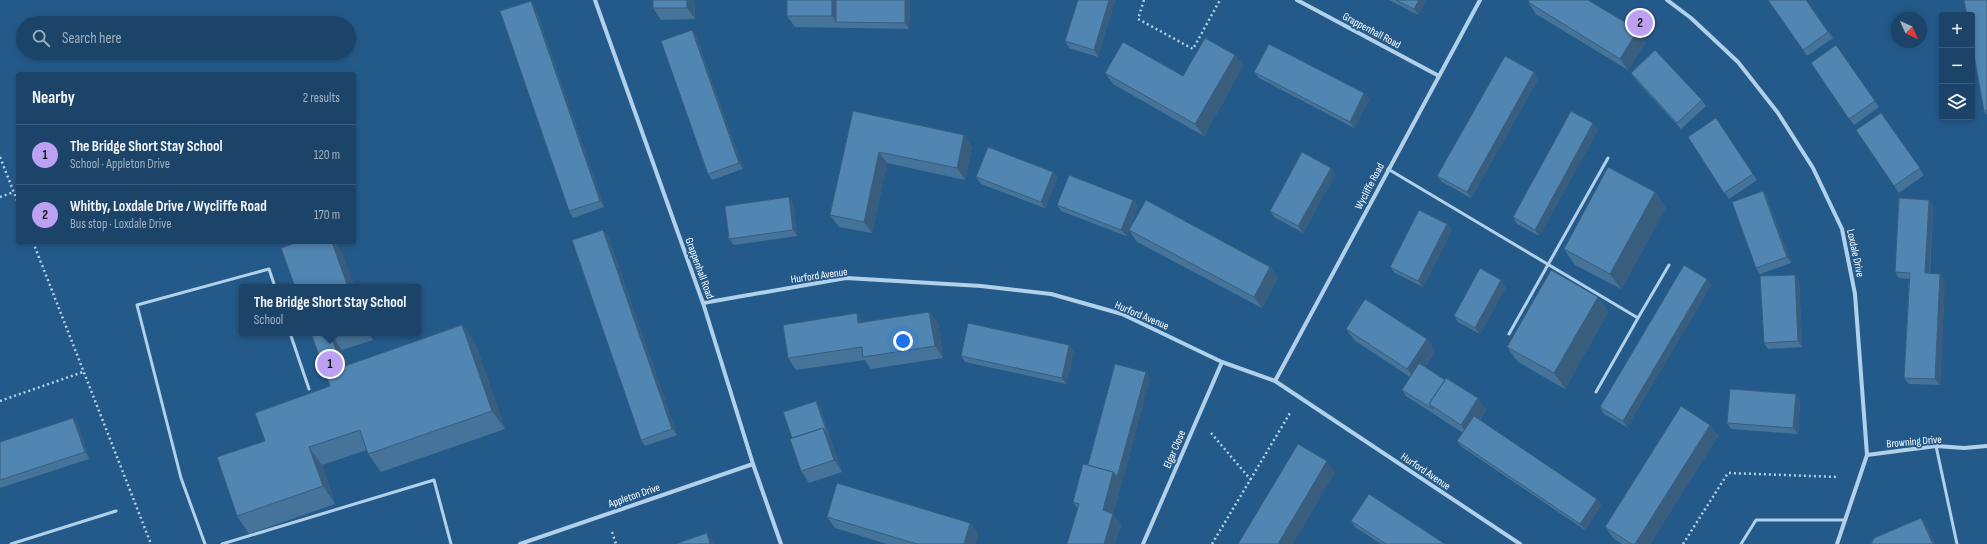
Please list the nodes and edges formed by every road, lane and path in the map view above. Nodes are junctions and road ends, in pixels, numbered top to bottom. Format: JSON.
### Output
{"nodes":[{"id":1,"x":595,"y":0,"type":"edge"},
{"id":2,"x":1144,"y":0,"type":"edge"},
{"id":3,"x":1220,"y":0,"type":"edge"},
{"id":4,"x":1297,"y":0,"type":"edge"},
{"id":5,"x":1480,"y":0,"type":"edge"},
{"id":6,"x":1667,"y":0,"type":"edge"},
{"id":7,"x":1439,"y":76,"type":"junction"},
{"id":8,"x":0,"y":157,"type":"edge"},
{"id":9,"x":1608,"y":158,"type":"dead end"},
{"id":10,"x":1388,"y":169,"type":"junction"},
{"id":11,"x":14,"y":192,"type":"junction"},
{"id":12,"x":0,"y":197,"type":"edge"},
{"id":13,"x":16,"y":198,"type":"edge"},
{"id":14,"x":34,"y":244,"type":"edge"},
{"id":15,"x":1548,"y":265,"type":"junction"},
{"id":16,"x":1669,"y":265,"type":"dead end"},
{"id":17,"x":274,"y":284,"type":"edge"},
{"id":18,"x":703,"y":303,"type":"junction"},
{"id":19,"x":1638,"y":318,"type":"junction"},
{"id":20,"x":1509,"y":334,"type":"dead end"},
{"id":21,"x":291,"y":336,"type":"edge"},
{"id":22,"x":1222,"y":362,"type":"junction"},
{"id":23,"x":84,"y":372,"type":"junction"},
{"id":24,"x":1275,"y":381,"type":"junction"},
{"id":25,"x":309,"y":389,"type":"dead end"},
{"id":26,"x":1596,"y":392,"type":"dead end"},
{"id":27,"x":1300,"y":397,"type":"junction"},
{"id":28,"x":0,"y":401,"type":"edge"},
{"id":29,"x":1198,"y":418,"type":"junction"},
{"id":30,"x":1936,"y":446,"type":"junction"},
{"id":31,"x":1987,"y":446,"type":"edge"},
{"id":32,"x":1867,"y":455,"type":"junction"},
{"id":33,"x":753,"y":464,"type":"junction"},
{"id":34,"x":1859,"y":478,"type":"junction"},
{"id":35,"x":1251,"y":480,"type":"junction"},
{"id":36,"x":116,"y":511,"type":"dead end"},
{"id":37,"x":1845,"y":520,"type":"junction"},
{"id":38,"x":11,"y":544,"type":"edge"},
{"id":39,"x":151,"y":544,"type":"edge"},
{"id":40,"x":205,"y":544,"type":"edge"},
{"id":41,"x":222,"y":544,"type":"edge"},
{"id":42,"x":451,"y":544,"type":"edge"},
{"id":43,"x":520,"y":544,"type":"edge"},
{"id":44,"x":782,"y":544,"type":"edge"},
{"id":45,"x":1143,"y":544,"type":"edge"},
{"id":46,"x":1212,"y":544,"type":"edge"},
{"id":47,"x":1520,"y":544,"type":"edge"},
{"id":48,"x":1682,"y":544,"type":"edge"},
{"id":49,"x":1741,"y":544,"type":"edge"},
{"id":50,"x":1837,"y":544,"type":"edge"},
{"id":51,"x":1957,"y":544,"type":"edge"}],
"edges":[{"from":1,"to":18,"type":"street","name":"Grappenhall Road"},
{"from":2,"to":3,"type":"path"},
{"from":4,"to":7,"type":"street","name":"Grappenhall Road"},
{"from":5,"to":7,"type":"street","name":"Wycliffe Road"},
{"from":6,"to":32,"type":"street","name":"Loxdale Drive"},
{"from":7,"to":10,"type":"street","name":"Wycliffe Road"},
{"from":8,"to":11,"type":"path"},
{"from":9,"to":15,"type":"lane"},
{"from":10,"to":15,"type":"lane"},
{"from":10,"to":24,"type":"street","name":"Wycliffe Road"},
{"from":11,"to":12,"type":"path"},
{"from":11,"to":13,"type":"path"},
{"from":14,"to":23,"type":"path"},
{"from":15,"to":19,"type":"lane"},
{"from":15,"to":20,"type":"lane"},
{"from":16,"to":19,"type":"lane"},
{"from":17,"to":40,"type":"lane"},
{"from":18,"to":22,"type":"street","name":"Hurford Avenue"},
{"from":18,"to":33,"type":"street","name":"Grappenhall Road"},
{"from":19,"to":26,"type":"lane"},
{"from":21,"to":25,"type":"lane"},
{"from":22,"to":24,"type":"street","name":"Hurford Avenue"},
{"from":22,"to":29,"type":"street","name":"Elgar Close"},
{"from":23,"to":28,"type":"path"},
{"from":23,"to":39,"type":"path"},
{"from":24,"to":27,"type":"street","name":"Hurford Avenue"},
{"from":27,"to":35,"type":"path"},
{"from":27,"to":47,"type":"street","name":"Hurford Avenue"},
{"from":29,"to":35,"type":"path"},
{"from":29,"to":45,"type":"street","name":"Elgar Close"},
{"from":30,"to":31,"type":"street","name":"Browning Drive"},
{"from":30,"to":32,"type":"street","name":"Browning Drive"},
{"from":30,"to":51,"type":"lane"},
{"from":32,"to":34,"type":"street","name":"Loxdale Drive"},
{"from":33,"to":43,"type":"street","name":"Appleton Drive"},
{"from":33,"to":44,"type":"street","name":"Grappenhall Road"},
{"from":34,"to":37,"type":"street","name":"Loxdale Drive"},
{"from":34,"to":48,"type":"path"},
{"from":35,"to":46,"type":"path"},
{"from":36,"to":38,"type":"lane"},
{"from":37,"to":49,"type":"lane"},
{"from":37,"to":50,"type":"street","name":"Loxdale Drive"},
{"from":41,"to":42,"type":"lane"}]}
